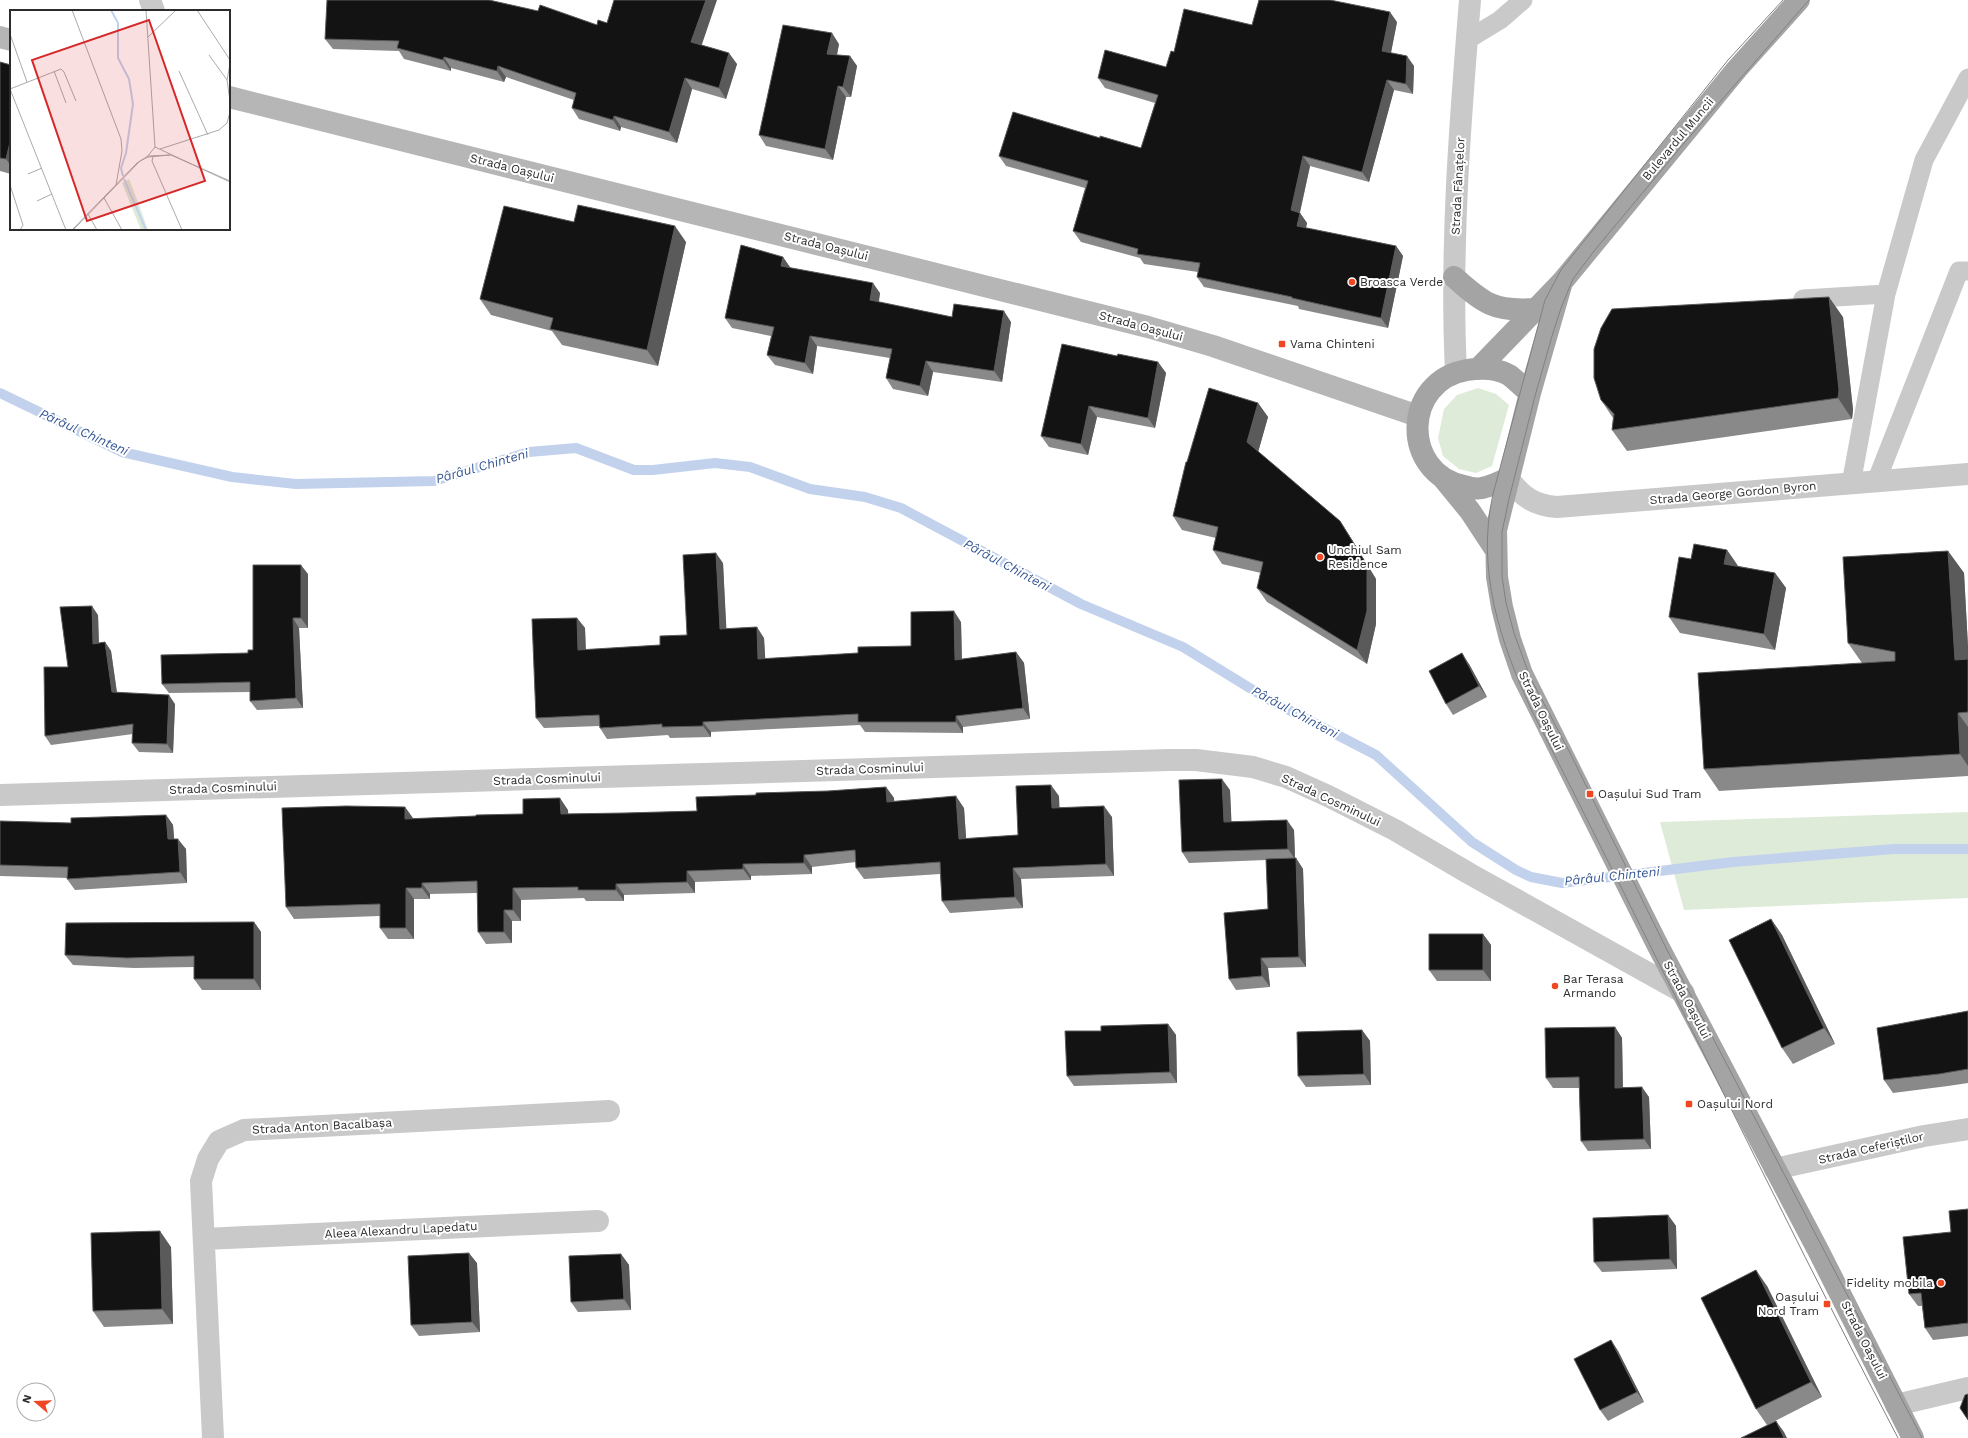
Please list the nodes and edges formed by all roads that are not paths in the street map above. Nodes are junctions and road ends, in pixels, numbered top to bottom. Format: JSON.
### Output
{"nodes":[{"id":1,"x":150,"y":0,"type":"edge"},
{"id":2,"x":1470,"y":0,"type":"edge"},
{"id":3,"x":1523,"y":0,"type":"edge"},
{"id":4,"x":1799,"y":0,"type":"edge"},
{"id":5,"x":154,"y":10,"type":"edge"},
{"id":6,"x":0,"y":37,"type":"edge"},
{"id":7,"x":10,"y":40,"type":"edge"},
{"id":8,"x":1467,"y":40,"type":"junction"},
{"id":9,"x":1968,"y":78,"type":"edge"},
{"id":10,"x":230,"y":98,"type":"edge"},
{"id":11,"x":1968,"y":271,"type":"edge"},
{"id":12,"x":1454,"y":277,"type":"junction"},
{"id":13,"x":1562,"y":282,"type":"junction"},
{"id":14,"x":1886,"y":294,"type":"junction"},
{"id":15,"x":1783,"y":300,"type":"edge"},
{"id":16,"x":1534,"y":309,"type":"junction"},
{"id":17,"x":1479,"y":368,"type":"junction"},
{"id":18,"x":1456,"y":372,"type":"junction"},
{"id":19,"x":1530,"y":393,"type":"junction"},
{"id":20,"x":1418,"y":416,"type":"junction"},
{"id":21,"x":1968,"y":474,"type":"edge"},
{"id":22,"x":1442,"y":477,"type":"junction"},
{"id":23,"x":1508,"y":478,"type":"junction"},
{"id":24,"x":1876,"y":482,"type":"junction"},
{"id":25,"x":1851,"y":484,"type":"junction"},
{"id":26,"x":1495,"y":550,"type":"junction"},
{"id":27,"x":0,"y":795,"type":"edge"},
{"id":28,"x":1684,"y":993,"type":"junction"},
{"id":29,"x":610,"y":1111,"type":"dead end"},
{"id":30,"x":1968,"y":1129,"type":"edge"},
{"id":31,"x":1775,"y":1169,"type":"junction"},
{"id":32,"x":598,"y":1221,"type":"dead end"},
{"id":33,"x":204,"y":1239,"type":"junction"},
{"id":34,"x":1968,"y":1388,"type":"edge"},
{"id":35,"x":1896,"y":1405,"type":"junction"},
{"id":36,"x":214,"y":1438,"type":"edge"},
{"id":37,"x":1913,"y":1438,"type":"edge"}],
"edges":[{"from":1,"to":5,"type":"street"},
{"from":2,"to":8,"type":"street","name":"Strada Fânațelor"},
{"from":3,"to":8,"type":"lane"},
{"from":4,"to":13,"type":"main road","name":"Bulevardul Muncii"},
{"from":6,"to":7,"type":"main road"},
{"from":8,"to":12,"type":"street","name":"Strada Fânațelor"},
{"from":9,"to":14,"type":"lane"},
{"from":10,"to":20,"type":"main road","name":"Strada Oașului"},
{"from":11,"to":24,"type":"lane"},
{"from":12,"to":16,"type":"main road"},
{"from":12,"to":18,"type":"street","name":"Strada Fânațelor"},
{"from":13,"to":16,"type":"main road","name":"Bulevardul Muncii"},
{"from":13,"to":19,"type":"main road","name":"Bulevardul Muncii"},
{"from":14,"to":15,"type":"lane"},
{"from":14,"to":25,"type":"lane"},
{"from":16,"to":17,"type":"main road","name":"Bulevardul Muncii"},
{"from":17,"to":18,"type":"main road"},
{"from":17,"to":19,"type":"main road"},
{"from":18,"to":20,"type":"main road"},
{"from":19,"to":23,"type":"main road"},
{"from":20,"to":22,"type":"main road"},
{"from":21,"to":24,"type":"street","name":"Strada George Gordon Byron"},
{"from":22,"to":23,"type":"main road"},
{"from":22,"to":26,"type":"main road","name":"Strada Oașului"},
{"from":23,"to":25,"type":"street","name":"Strada George Gordon Byron"},
{"from":23,"to":26,"type":"main road","name":"Strada Oașului"},
{"from":24,"to":25,"type":"street","name":"Strada George Gordon Byron"},
{"from":26,"to":28,"type":"main road","name":"Strada Oașului"},
{"from":27,"to":28,"type":"street","name":"Strada Cosminului"},
{"from":28,"to":31,"type":"main road","name":"Strada Oașului"},
{"from":29,"to":33,"type":"street","name":"Strada Anton Bacalbașa"},
{"from":30,"to":31,"type":"street","name":"Strada Ceferiștilor"},
{"from":31,"to":35,"type":"main road","name":"Strada Oașului"},
{"from":32,"to":33,"type":"street","name":"Aleea Alexandru Lapedatu"},
{"from":33,"to":36,"type":"street","name":"Strada Anton Bacalbașa"},
{"from":34,"to":35,"type":"street"},
{"from":35,"to":37,"type":"main road","name":"Strada Oașului"}]}
